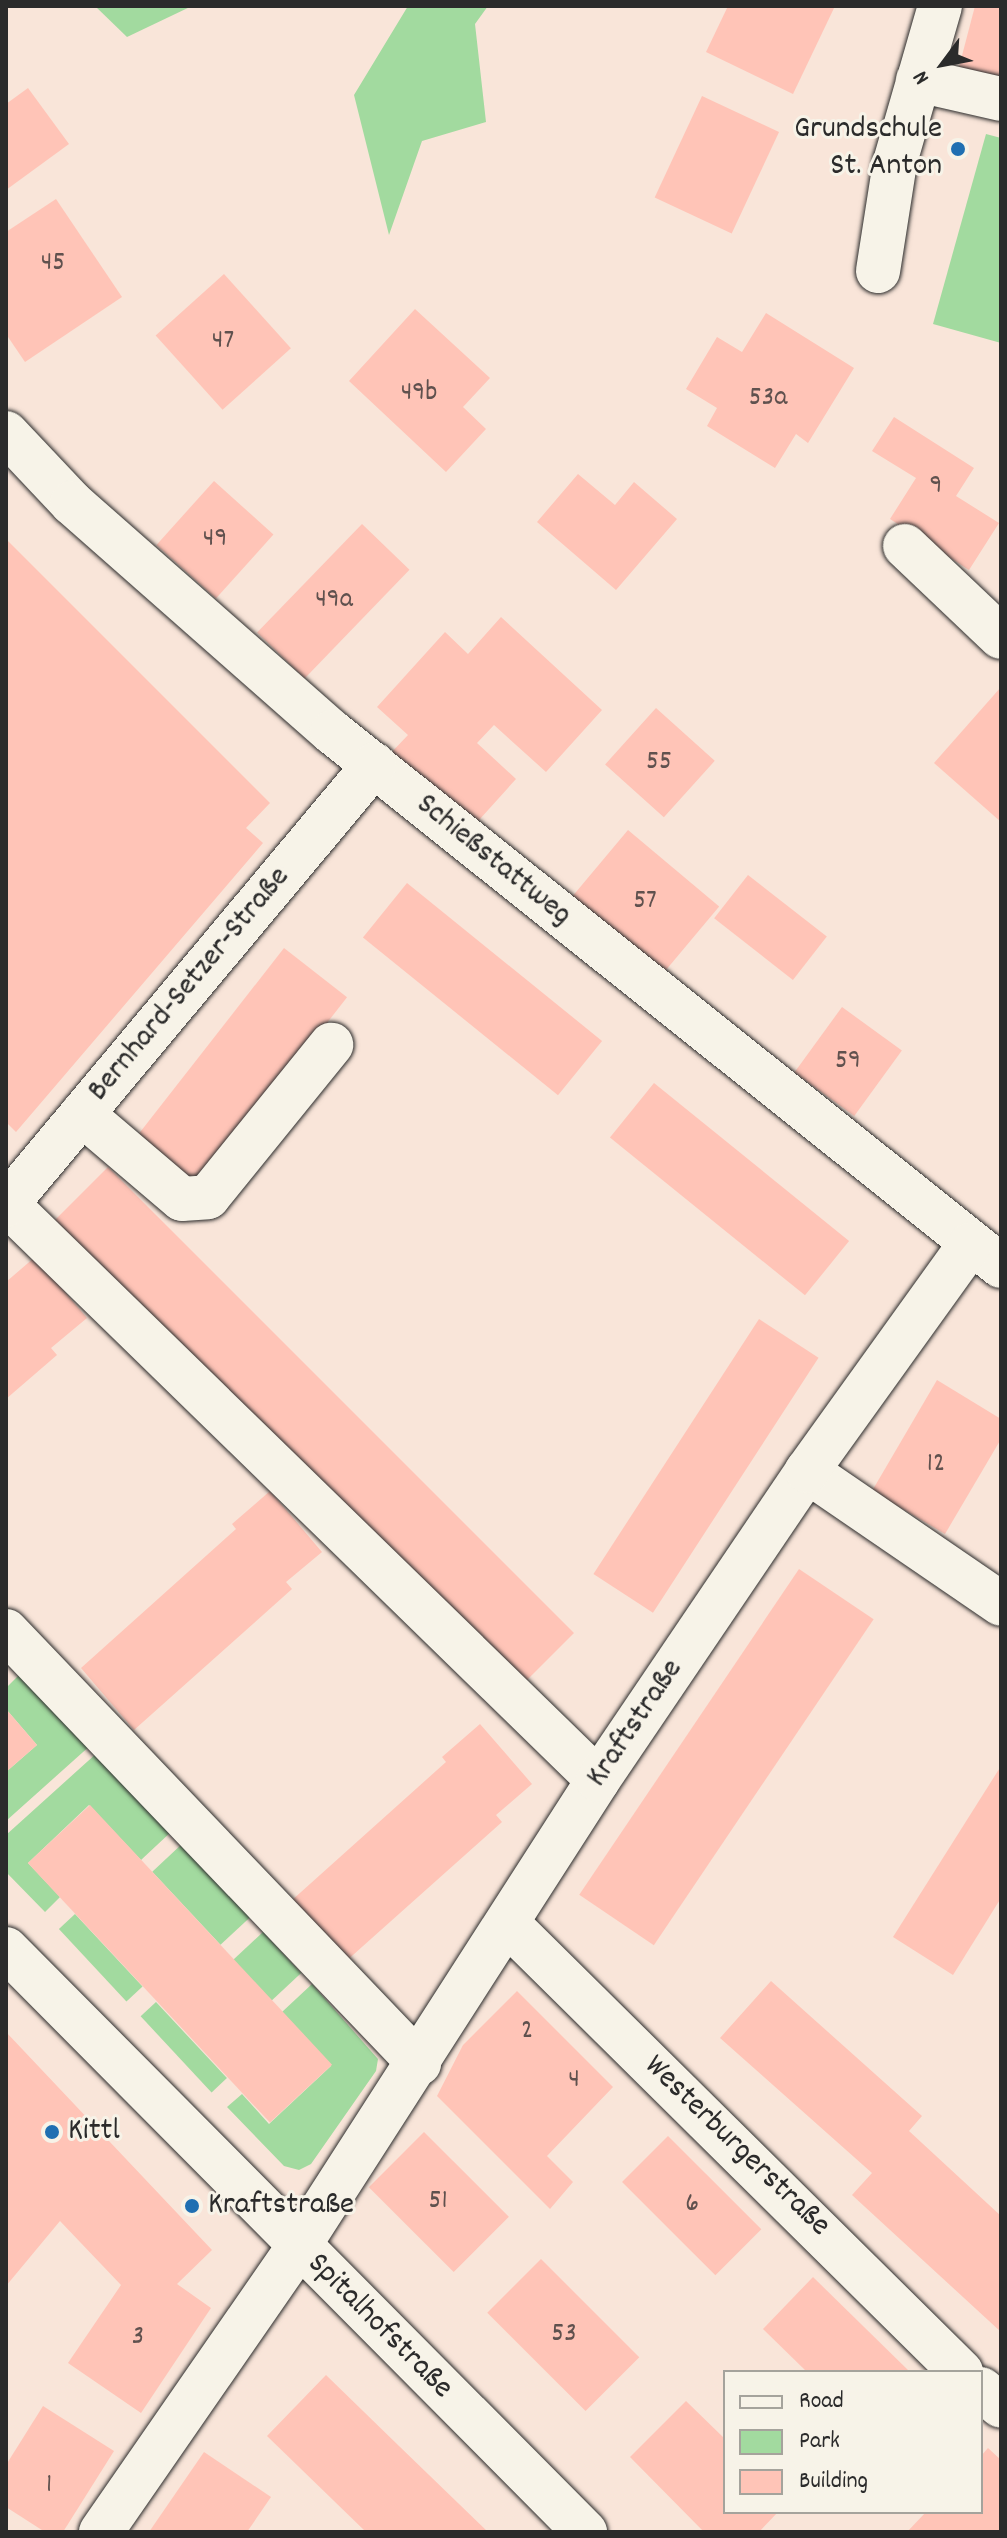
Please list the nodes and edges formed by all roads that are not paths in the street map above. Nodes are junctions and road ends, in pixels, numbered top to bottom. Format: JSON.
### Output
{"nodes":[{"id":1,"x":940,"y":6,"type":"edge"},
{"id":2,"x":918,"y":80,"type":"junction"},
{"id":3,"x":1001,"y":99,"type":"edge"},
{"id":4,"x":878,"y":271,"type":"dead end"},
{"id":5,"x":6,"y":433,"type":"edge"},
{"id":6,"x":905,"y":546,"type":"dead end"},
{"id":7,"x":1001,"y":637,"type":"edge"},
{"id":8,"x":374,"y":765,"type":"junction"},
{"id":9,"x":331,"y":1045,"type":"dead end"},
{"id":10,"x":82,"y":1114,"type":"junction"},
{"id":11,"x":6,"y":1204,"type":"edge"},
{"id":12,"x":986,"y":1255,"type":"edge"},
{"id":13,"x":807,"y":1471,"type":"junction"},
{"id":14,"x":1001,"y":1604,"type":"edge"},
{"id":15,"x":6,"y":1631,"type":"edge"},
{"id":16,"x":598,"y":1780,"type":"junction"},
{"id":17,"x":509,"y":1925,"type":"junction"},
{"id":18,"x":6,"y":1949,"type":"edge"},
{"id":19,"x":419,"y":2063,"type":"junction"},
{"id":20,"x":298,"y":2247,"type":"junction"},
{"id":21,"x":959,"y":2370,"type":"edge"},
{"id":22,"x":983,"y":2391,"type":"edge"},
{"id":23,"x":1001,"y":2406,"type":"edge"},
{"id":24,"x":101,"y":2532,"type":"edge"},
{"id":25,"x":585,"y":2532,"type":"edge"}],
"edges":[{"from":1,"to":2,"type":"street"},
{"from":2,"to":3,"type":"street"},
{"from":2,"to":4,"type":"street"},
{"from":5,"to":8,"type":"street","name":"Schießstattweg"},
{"from":6,"to":7,"type":"street"},
{"from":8,"to":10,"type":"street","name":"Bernhard-Setzer-Straße"},
{"from":8,"to":12,"type":"street","name":"Schießstattweg"},
{"from":9,"to":10,"type":"street"},
{"from":10,"to":11,"type":"street","name":"Bernhard-Setzer-Straße"},
{"from":11,"to":16,"type":"street"},
{"from":12,"to":13,"type":"street","name":"Kraftstraße"},
{"from":13,"to":14,"type":"street"},
{"from":13,"to":16,"type":"street","name":"Kraftstraße"},
{"from":15,"to":19,"type":"street"},
{"from":16,"to":17,"type":"street","name":"Kraftstraße"},
{"from":17,"to":19,"type":"street","name":"Kraftstraße"},
{"from":17,"to":21,"type":"street","name":"Westerburgerstraße"},
{"from":18,"to":20,"type":"street","name":"Spitalhofstraße"},
{"from":19,"to":20,"type":"street","name":"Kraftstraße"},
{"from":20,"to":24,"type":"street","name":"Kraftstraße"},
{"from":20,"to":25,"type":"street","name":"Spitalhofstraße"},
{"from":22,"to":23,"type":"street"}]}
